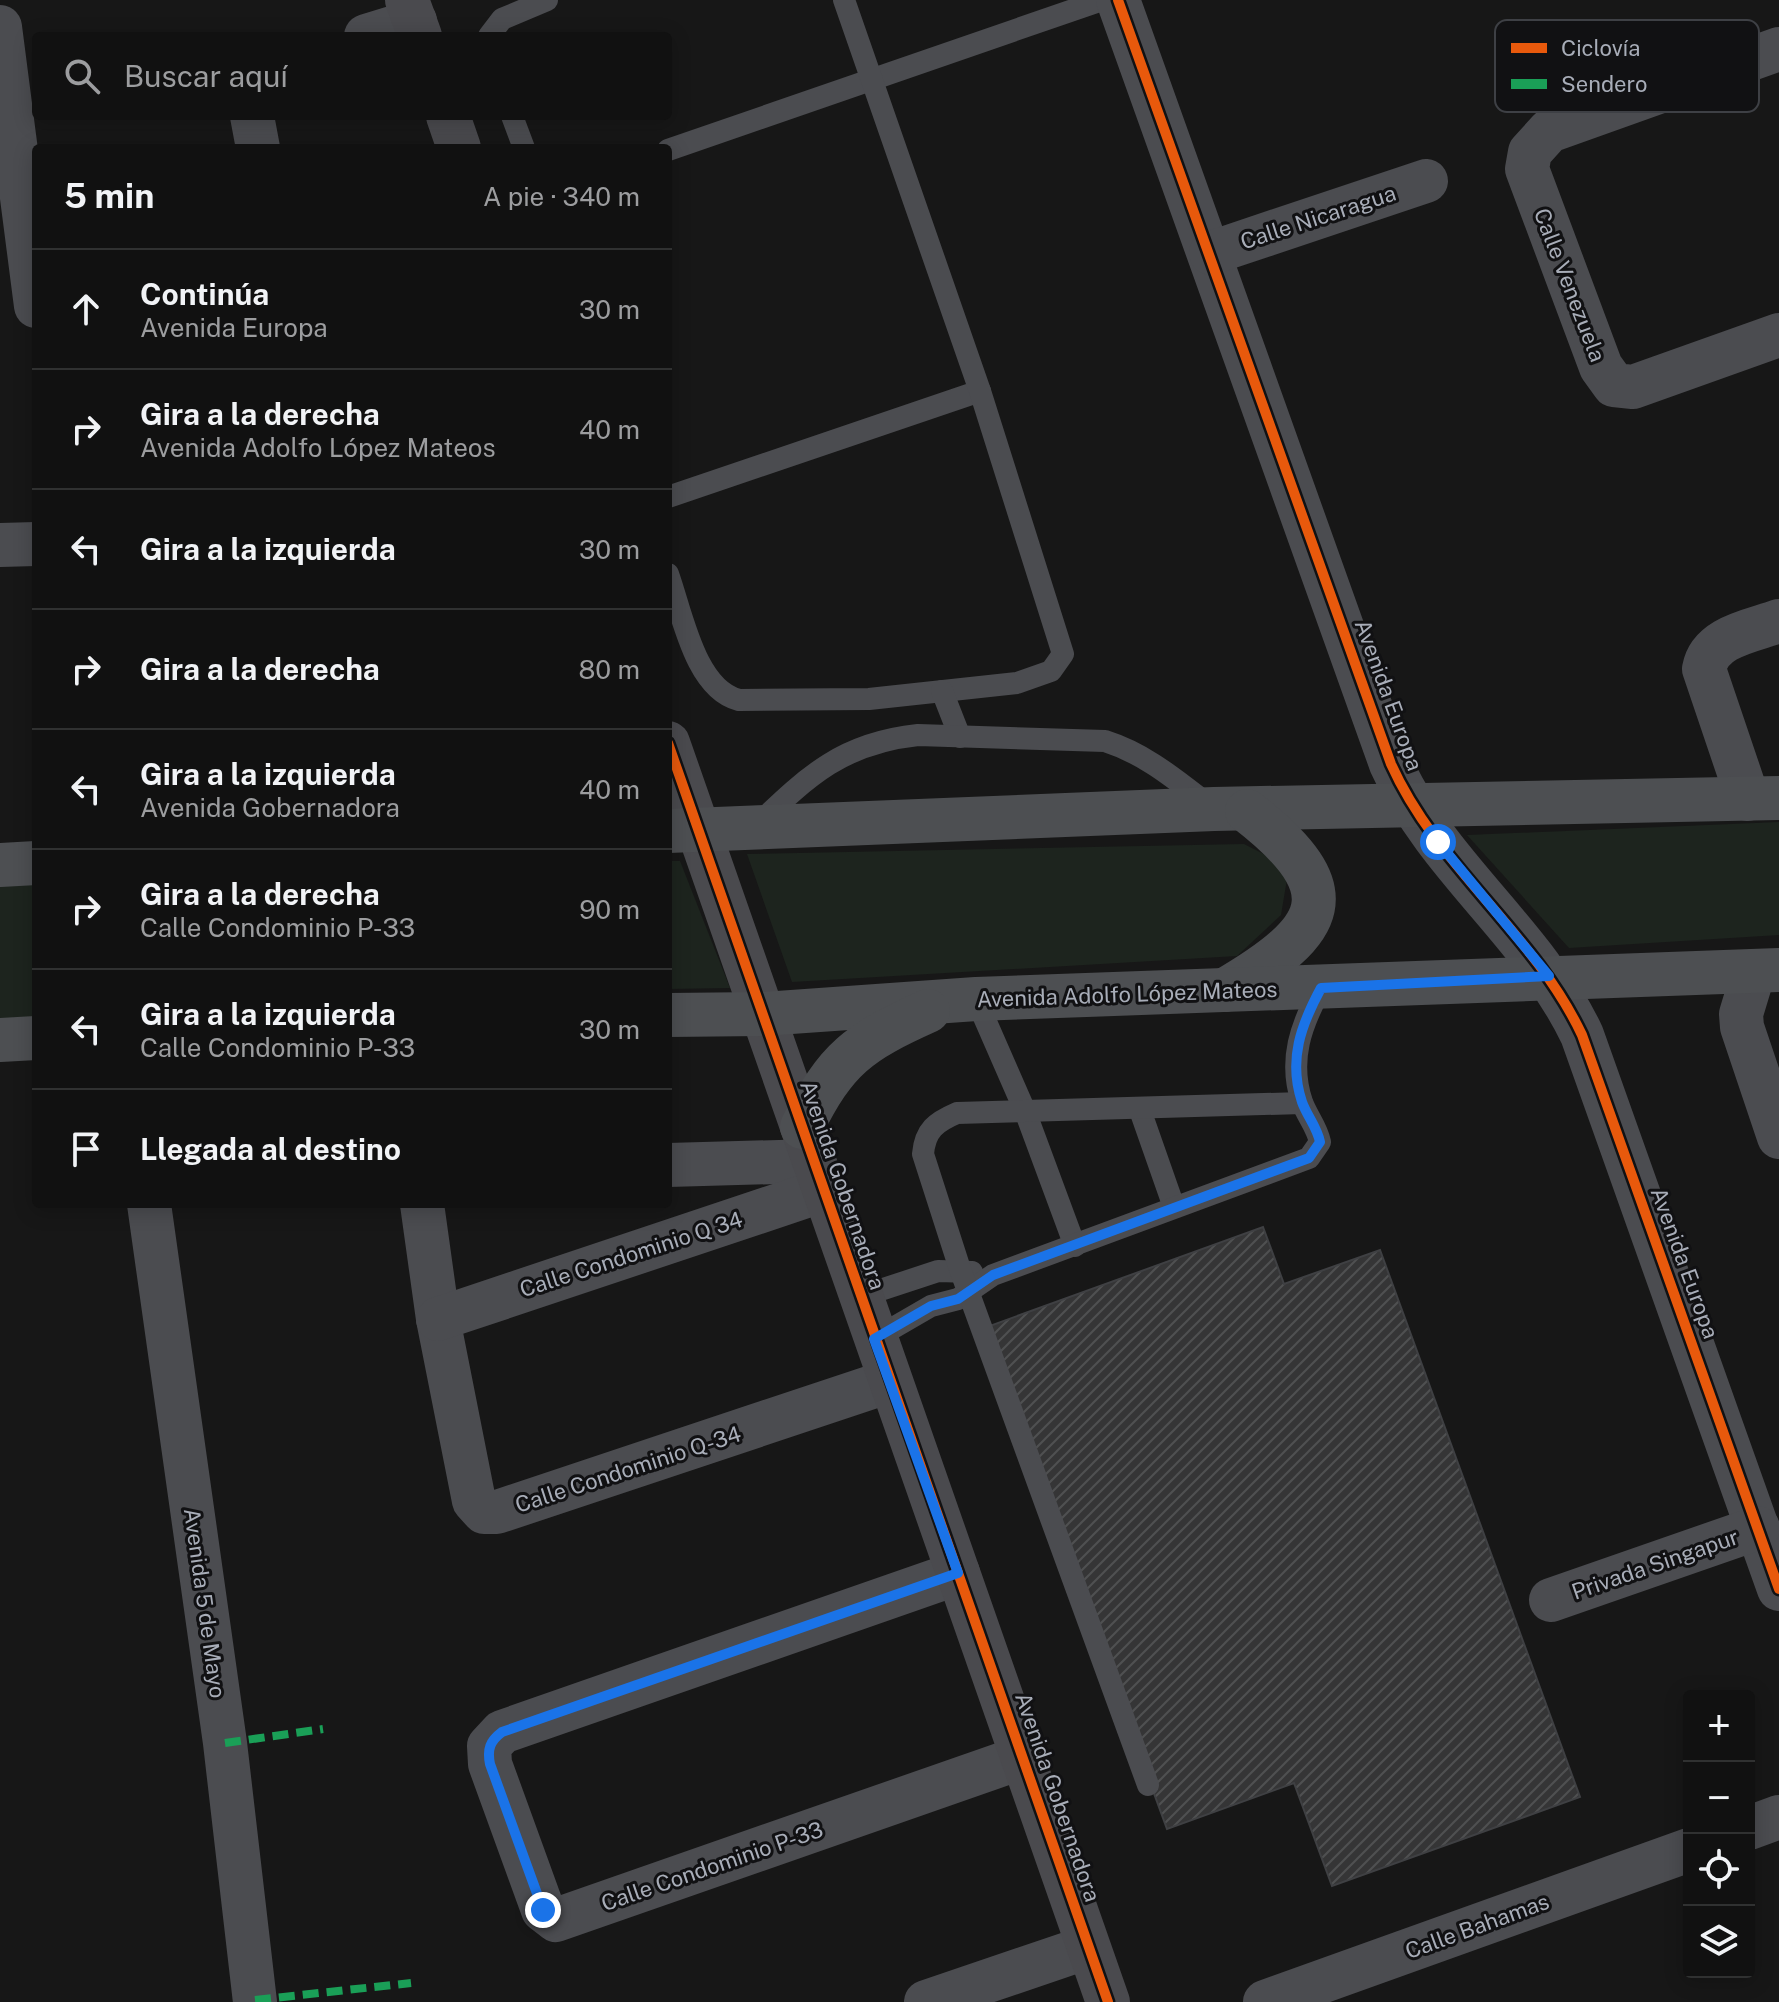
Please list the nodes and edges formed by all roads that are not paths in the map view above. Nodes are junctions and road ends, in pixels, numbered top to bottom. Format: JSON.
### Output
{"nodes":[{"id":1,"x":547,"y":0,"type":"edge"},
{"id":2,"x":844,"y":0,"type":"edge"},
{"id":3,"x":1102,"y":0,"type":"edge"},
{"id":4,"x":1118,"y":0,"type":"edge"},
{"id":5,"x":414,"y":19,"type":"edge"},
{"id":6,"x":0,"y":27,"type":"edge"},
{"id":7,"x":377,"y":32,"type":"edge"},
{"id":8,"x":492,"y":32,"type":"edge"},
{"id":9,"x":1779,"y":49,"type":"edge"},
{"id":10,"x":1759,"y":56,"type":"edge"},
{"id":11,"x":875,"y":81,"type":"junction"},
{"id":12,"x":1602,"y":112,"type":"edge"},
{"id":13,"x":253,"y":120,"type":"edge"},
{"id":14,"x":449,"y":120,"type":"edge"},
{"id":15,"x":514,"y":120,"type":"edge"},
{"id":16,"x":257,"y":144,"type":"edge"},
{"id":17,"x":458,"y":144,"type":"edge"},
{"id":18,"x":522,"y":144,"type":"edge"},
{"id":19,"x":672,"y":149,"type":"edge"},
{"id":20,"x":1426,"y":181,"type":"dead end"},
{"id":21,"x":1211,"y":253,"type":"junction"},
{"id":22,"x":22,"y":282,"type":"edge"},
{"id":23,"x":1779,"y":335,"type":"edge"},
{"id":24,"x":980,"y":391,"type":"junction"},
{"id":25,"x":672,"y":496,"type":"edge"},
{"id":26,"x":32,"y":544,"type":"edge"},
{"id":27,"x":0,"y":545,"type":"edge"},
{"id":28,"x":672,"y":585,"type":"edge"},
{"id":29,"x":1779,"y":621,"type":"edge"},
{"id":30,"x":942,"y":691,"type":"junction"},
{"id":31,"x":960,"y":737,"type":"junction"},
{"id":32,"x":672,"y":766,"type":"edge"},
{"id":33,"x":1764,"y":798,"type":"edge"},
{"id":34,"x":1413,"y":807,"type":"junction"},
{"id":35,"x":1231,"y":810,"type":"junction"},
{"id":36,"x":754,"y":828,"type":"junction"},
{"id":37,"x":683,"y":830,"type":"edge"},
{"id":38,"x":32,"y":863,"type":"edge"},
{"id":39,"x":0,"y":865,"type":"edge"},
{"id":40,"x":1766,"y":970,"type":"edge"},
{"id":41,"x":1549,"y":976,"type":"junction"},
{"id":42,"x":1321,"y":988,"type":"junction"},
{"id":43,"x":1223,"y":991,"type":"junction"},
{"id":44,"x":964,"y":999,"type":"junction"},
{"id":45,"x":762,"y":1014,"type":"junction"},
{"id":46,"x":672,"y":1015,"type":"edge"},
{"id":47,"x":32,"y":1038,"type":"edge"},
{"id":48,"x":0,"y":1040,"type":"edge"},
{"id":49,"x":1302,"y":1103,"type":"junction"},
{"id":50,"x":1140,"y":1110,"type":"junction"},
{"id":51,"x":1025,"y":1111,"type":"junction"},
{"id":52,"x":1779,"y":1137,"type":"edge"},
{"id":53,"x":813,"y":1159,"type":"junction"},
{"id":54,"x":672,"y":1165,"type":"edge"},
{"id":55,"x":1174,"y":1207,"type":"junction"},
{"id":56,"x":150,"y":1208,"type":"edge"},
{"id":57,"x":423,"y":1208,"type":"edge"},
{"id":58,"x":1075,"y":1246,"type":"junction"},
{"id":59,"x":960,"y":1269,"type":"junction"},
{"id":60,"x":993,"y":1275,"type":"junction"},
{"id":61,"x":969,"y":1293,"type":"junction"},
{"id":62,"x":859,"y":1297,"type":"junction"},
{"id":63,"x":438,"y":1319,"type":"junction"},
{"id":64,"x":874,"y":1339,"type":"junction"},
{"id":65,"x":890,"y":1381,"type":"junction"},
{"id":66,"x":1758,"y":1528,"type":"junction"},
{"id":67,"x":958,"y":1573,"type":"junction"},
{"id":68,"x":1779,"y":1589,"type":"edge"},
{"id":69,"x":1551,"y":1600,"type":"dead end"},
{"id":70,"x":1023,"y":1757,"type":"junction"},
{"id":71,"x":1148,"y":1785,"type":"dead end"},
{"id":72,"x":1779,"y":1817,"type":"edge"},
{"id":73,"x":1755,"y":1826,"type":"edge"},
{"id":74,"x":1683,"y":1852,"type":"edge"},
{"id":75,"x":1088,"y":1947,"type":"junction"},
{"id":76,"x":255,"y":2002,"type":"edge"},
{"id":77,"x":926,"y":2002,"type":"edge"},
{"id":78,"x":1108,"y":2002,"type":"edge"},
{"id":79,"x":1265,"y":2002,"type":"edge"}],
"edges":[{"from":1,"to":8,"type":"lane"},
{"from":2,"to":11,"type":"lane"},
{"from":3,"to":11,"type":"lane"},
{"from":4,"to":21,"type":"street","name":"Avenida Europa"},
{"from":5,"to":7,"type":"street"},
{"from":6,"to":22,"type":"street"},
{"from":9,"to":10,"type":"street","name":"Calle Venezuela"},
{"from":11,"to":19,"type":"lane"},
{"from":11,"to":24,"type":"lane"},
{"from":12,"to":23,"type":"street","name":"Calle Venezuela"},
{"from":13,"to":16,"type":"street"},
{"from":14,"to":17,"type":"street"},
{"from":15,"to":18,"type":"lane"},
{"from":20,"to":21,"type":"street","name":"Calle Nicaragua"},
{"from":21,"to":34,"type":"street","name":"Avenida Europa"},
{"from":24,"to":25,"type":"lane"},
{"from":24,"to":30,"type":"lane"},
{"from":26,"to":27,"type":"street"},
{"from":28,"to":30,"type":"lane"},
{"from":29,"to":33,"type":"street"},
{"from":30,"to":31,"type":"lane"},
{"from":31,"to":35,"type":"lane"},
{"from":31,"to":36,"type":"lane"},
{"from":32,"to":37,"type":"street","name":"Avenida Gobernadora"},
{"from":33,"to":34,"type":"main road"},
{"from":34,"to":35,"type":"main road"},
{"from":34,"to":41,"type":"street","name":"Avenida Europa"},
{"from":35,"to":36,"type":"main road"},
{"from":35,"to":43,"type":"main road"},
{"from":36,"to":37,"type":"main road"},
{"from":37,"to":45,"type":"street","name":"Avenida Gobernadora"},
{"from":38,"to":39,"type":"main road"},
{"from":40,"to":41,"type":"main road","name":"Avenida Adolfo López Mateos"},
{"from":40,"to":52,"type":"street"},
{"from":41,"to":42,"type":"main road","name":"Avenida Adolfo López Mateos"},
{"from":41,"to":66,"type":"street","name":"Avenida Europa"},
{"from":42,"to":43,"type":"main road","name":"Avenida Adolfo López Mateos"},
{"from":42,"to":49,"type":"lane"},
{"from":43,"to":44,"type":"main road","name":"Avenida Adolfo López Mateos"},
{"from":44,"to":45,"type":"main road","name":"Avenida Adolfo López Mateos"},
{"from":44,"to":51,"type":"lane"},
{"from":44,"to":53,"type":"main road"},
{"from":45,"to":46,"type":"main road","name":"Avenida Adolfo López Mateos"},
{"from":45,"to":53,"type":"street","name":"Avenida Gobernadora"},
{"from":47,"to":48,"type":"main road"},
{"from":49,"to":50,"type":"lane"},
{"from":49,"to":55,"type":"lane"},
{"from":50,"to":51,"type":"lane"},
{"from":50,"to":55,"type":"lane"},
{"from":51,"to":58,"type":"lane"},
{"from":51,"to":59,"type":"lane"},
{"from":53,"to":54,"type":"street"},
{"from":53,"to":62,"type":"street","name":"Avenida Gobernadora"},
{"from":53,"to":63,"type":"street","name":"Calle Condominio Q 34"},
{"from":55,"to":58,"type":"lane"},
{"from":56,"to":76,"type":"street","name":"Avenida 5 de Mayo"},
{"from":57,"to":63,"type":"street","name":"Calle Condominio Q-34"},
{"from":58,"to":60,"type":"lane"},
{"from":59,"to":60,"type":"lane"},
{"from":59,"to":61,"type":"lane"},
{"from":59,"to":62,"type":"lane"},
{"from":60,"to":61,"type":"lane"},
{"from":61,"to":64,"type":"lane"},
{"from":61,"to":71,"type":"lane"},
{"from":62,"to":64,"type":"street","name":"Avenida Gobernadora"},
{"from":63,"to":65,"type":"street","name":"Calle Condominio Q-34"},
{"from":64,"to":65,"type":"street","name":"Avenida Gobernadora"},
{"from":65,"to":67,"type":"street","name":"Avenida Gobernadora"},
{"from":66,"to":68,"type":"street","name":"Avenida Europa"},
{"from":66,"to":69,"type":"street","name":"Privada Singapur"},
{"from":67,"to":70,"type":"street","name":"Avenida Gobernadora"},
{"from":67,"to":70,"type":"street","name":"Calle Condominio P-33"},
{"from":70,"to":75,"type":"street","name":"Avenida Gobernadora"},
{"from":72,"to":73,"type":"street"},
{"from":74,"to":79,"type":"street","name":"Calle Bahamas"},
{"from":75,"to":77,"type":"street"},
{"from":75,"to":78,"type":"street","name":"Avenida Gobernadora"}]}
